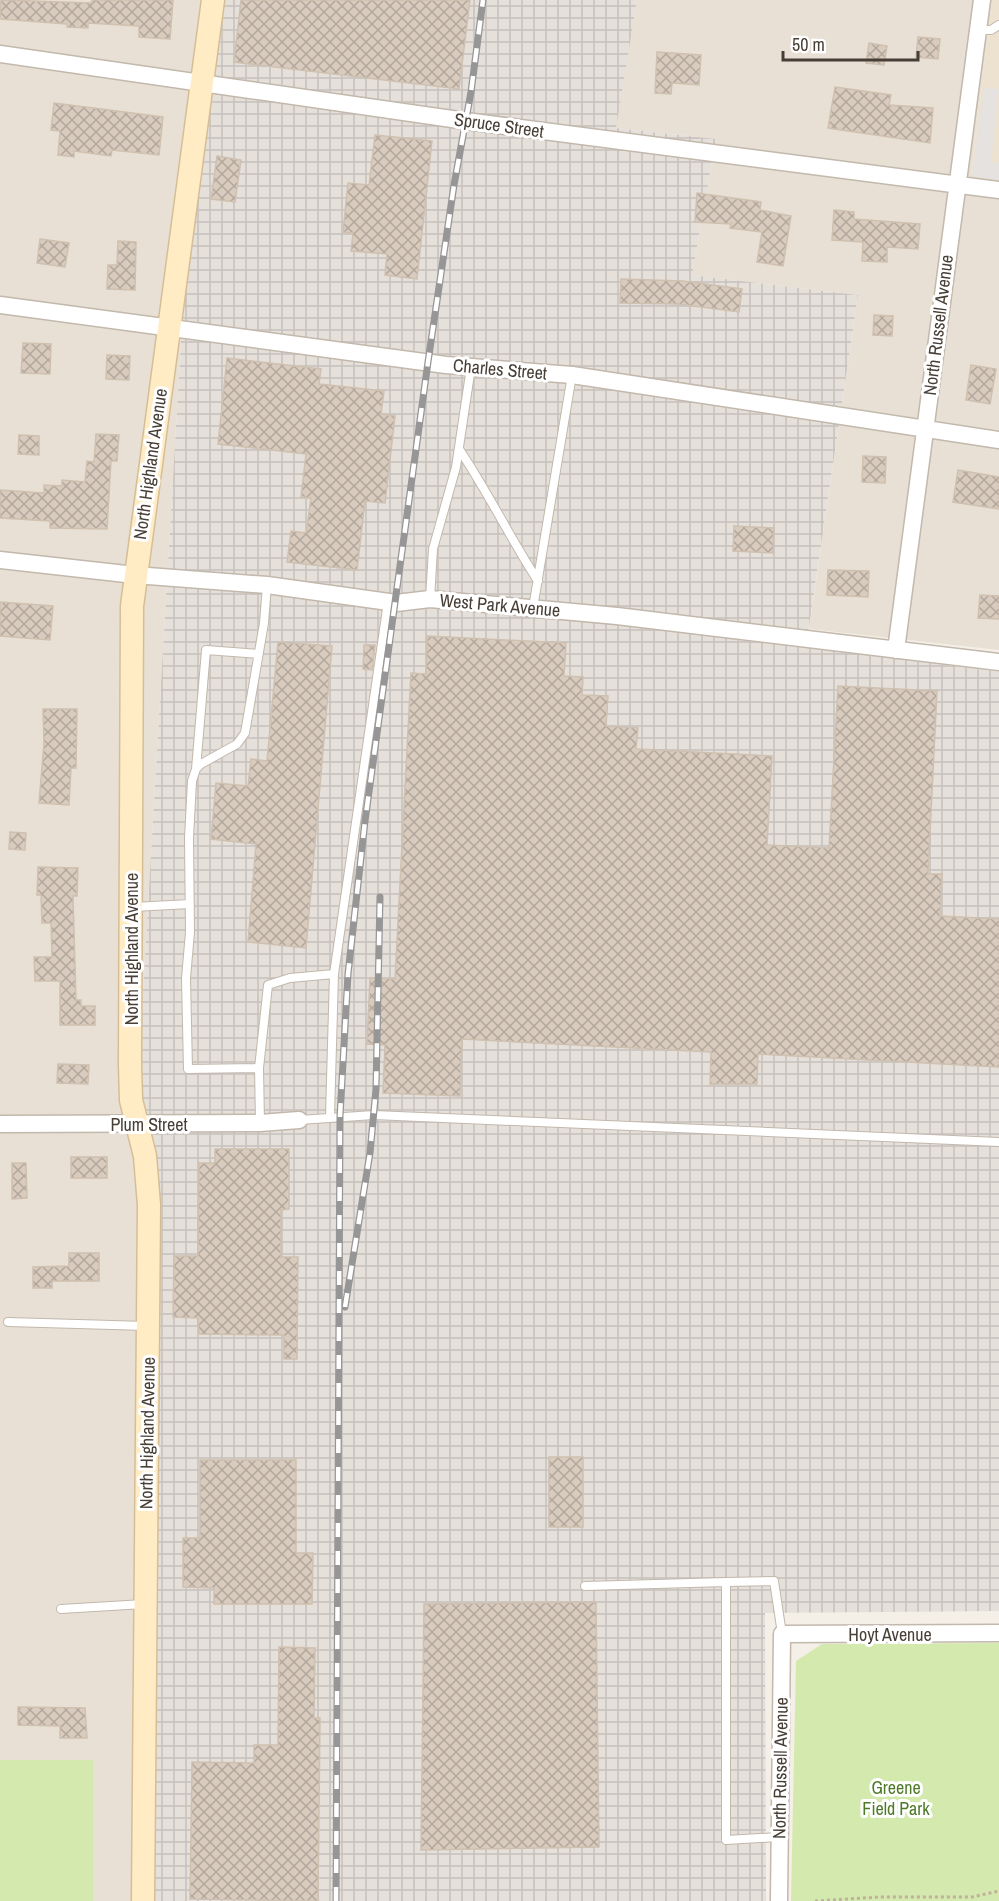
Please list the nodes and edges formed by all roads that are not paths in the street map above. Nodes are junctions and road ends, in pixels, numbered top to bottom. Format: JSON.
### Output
{"nodes":[{"id":1,"x":213,"y":0,"type":"edge"},
{"id":2,"x":982,"y":0,"type":"edge"},
{"id":3,"x":999,"y":25,"type":"edge"},
{"id":4,"x":978,"y":30,"type":"junction"},
{"id":5,"x":0,"y":54,"type":"edge"},
{"id":6,"x":201,"y":81,"type":"junction"},
{"id":7,"x":956,"y":184,"type":"junction"},
{"id":8,"x":999,"y":190,"type":"edge"},
{"id":9,"x":0,"y":305,"type":"edge"},
{"id":10,"x":169,"y":328,"type":"junction"},
{"id":11,"x":471,"y":368,"type":"junction"},
{"id":12,"x":572,"y":375,"type":"junction"},
{"id":13,"x":925,"y":430,"type":"junction"},
{"id":14,"x":999,"y":440,"type":"edge"},
{"id":15,"x":459,"y":449,"type":"junction"},
{"id":16,"x":0,"y":560,"type":"edge"},
{"id":17,"x":135,"y":575,"type":"junction"},
{"id":18,"x":538,"y":581,"type":"junction"},
{"id":19,"x":267,"y":585,"type":"junction"},
{"id":20,"x":430,"y":599,"type":"junction"},
{"id":21,"x":388,"y":602,"type":"junction"},
{"id":22,"x":533,"y":608,"type":"junction"},
{"id":23,"x":896,"y":650,"type":"junction"},
{"id":24,"x":258,"y":654,"type":"junction"},
{"id":25,"x":999,"y":662,"type":"edge"},
{"id":26,"x":196,"y":769,"type":"junction"},
{"id":27,"x":190,"y":904,"type":"junction"},
{"id":28,"x":131,"y":907,"type":"junction"},
{"id":29,"x":334,"y":974,"type":"junction"},
{"id":30,"x":259,"y":1068,"type":"junction"},
{"id":31,"x":330,"y":1116,"type":"junction"},
{"id":32,"x":299,"y":1120,"type":"joint"},
{"id":33,"x":260,"y":1123,"type":"junction"},
{"id":34,"x":0,"y":1124,"type":"edge"},
{"id":35,"x":138,"y":1125,"type":"junction"},
{"id":36,"x":999,"y":1142,"type":"edge"},
{"id":37,"x":8,"y":1322,"type":"dead end"},
{"id":38,"x":148,"y":1326,"type":"junction"},
{"id":39,"x":726,"y":1582,"type":"junction"},
{"id":40,"x":585,"y":1586,"type":"dead end"},
{"id":41,"x":145,"y":1604,"type":"junction"},
{"id":42,"x":61,"y":1609,"type":"dead end"},
{"id":43,"x":999,"y":1633,"type":"edge"},
{"id":44,"x":782,"y":1634,"type":"junction"},
{"id":45,"x":779,"y":1837,"type":"junction"},
{"id":46,"x":143,"y":1901,"type":"edge"},
{"id":47,"x":779,"y":1901,"type":"edge"}],
"edges":[{"from":1,"to":6,"type":"street","name":"North Highland Avenue"},
{"from":2,"to":4,"type":"street","name":"North Russell Avenue"},
{"from":3,"to":4,"type":"lane"},
{"from":4,"to":7,"type":"street","name":"North Russell Avenue"},
{"from":5,"to":6,"type":"street","name":"Spruce Street"},
{"from":6,"to":7,"type":"street","name":"Spruce Street"},
{"from":6,"to":10,"type":"street","name":"North Highland Avenue"},
{"from":7,"to":8,"type":"street","name":"Spruce Street"},
{"from":7,"to":13,"type":"street","name":"North Russell Avenue"},
{"from":9,"to":10,"type":"street","name":"Charles Street"},
{"from":10,"to":11,"type":"street","name":"Charles Street"},
{"from":10,"to":17,"type":"street","name":"North Highland Avenue"},
{"from":11,"to":12,"type":"street","name":"Charles Street"},
{"from":11,"to":15,"type":"lane"},
{"from":12,"to":13,"type":"street","name":"Charles Street"},
{"from":12,"to":18,"type":"lane"},
{"from":13,"to":14,"type":"street","name":"Charles Street"},
{"from":13,"to":23,"type":"street","name":"North Russell Avenue"},
{"from":15,"to":18,"type":"lane"},
{"from":15,"to":20,"type":"lane"},
{"from":16,"to":17,"type":"street","name":"West Park Avenue"},
{"from":17,"to":19,"type":"street","name":"West Park Avenue"},
{"from":17,"to":28,"type":"street","name":"North Highland Avenue"},
{"from":18,"to":22,"type":"lane"},
{"from":19,"to":21,"type":"street","name":"West Park Avenue"},
{"from":19,"to":24,"type":"lane"},
{"from":20,"to":21,"type":"street","name":"West Park Avenue"},
{"from":20,"to":22,"type":"street","name":"West Park Avenue"},
{"from":21,"to":29,"type":"lane"},
{"from":22,"to":23,"type":"street","name":"West Park Avenue"},
{"from":23,"to":25,"type":"street","name":"West Park Avenue"},
{"from":24,"to":26,"type":"lane"},
{"from":24,"to":26,"type":"lane"},
{"from":26,"to":27,"type":"lane"},
{"from":27,"to":28,"type":"lane"},
{"from":27,"to":30,"type":"lane"},
{"from":28,"to":35,"type":"street","name":"North Highland Avenue"},
{"from":29,"to":30,"type":"lane"},
{"from":29,"to":31,"type":"lane"},
{"from":30,"to":33,"type":"lane"},
{"from":31,"to":32,"type":"lane"},
{"from":31,"to":36,"type":"lane"},
{"from":32,"to":33,"type":"street","name":"Plum Street"},
{"from":33,"to":35,"type":"street","name":"Plum Street"},
{"from":34,"to":35,"type":"street","name":"Plum Street"},
{"from":35,"to":38,"type":"street","name":"North Highland Avenue"},
{"from":37,"to":38,"type":"lane"},
{"from":38,"to":41,"type":"street","name":"North Highland Avenue"},
{"from":39,"to":40,"type":"lane"},
{"from":39,"to":44,"type":"lane"},
{"from":39,"to":45,"type":"lane"},
{"from":41,"to":42,"type":"lane"},
{"from":41,"to":46,"type":"street","name":"North Highland Avenue"},
{"from":43,"to":44,"type":"street","name":"Hoyt Avenue"},
{"from":44,"to":45,"type":"street","name":"North Russell Avenue"},
{"from":45,"to":47,"type":"street","name":"North Russell Avenue"}]}
